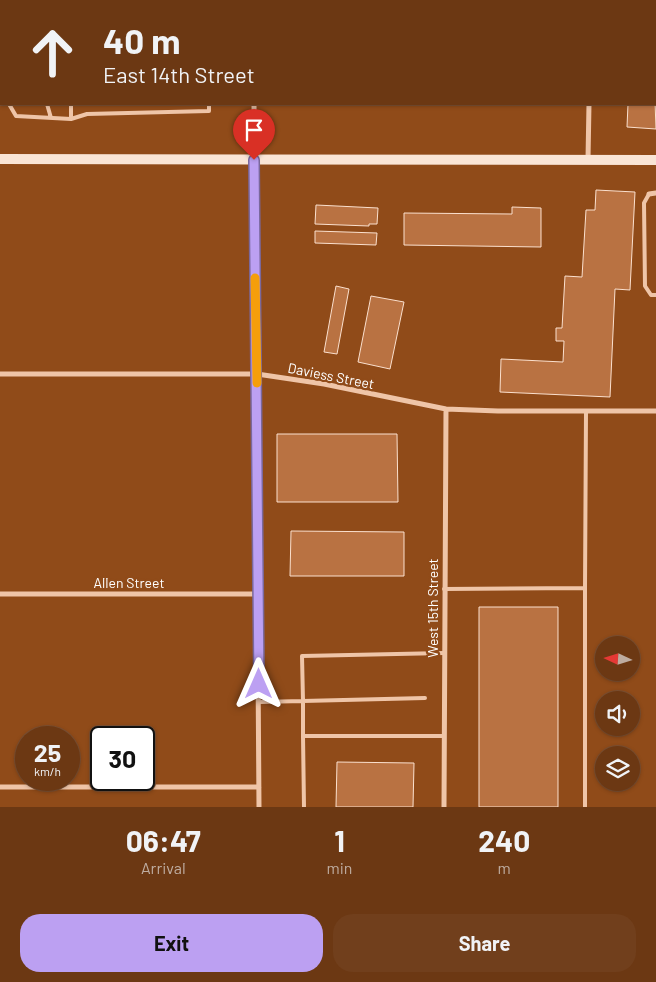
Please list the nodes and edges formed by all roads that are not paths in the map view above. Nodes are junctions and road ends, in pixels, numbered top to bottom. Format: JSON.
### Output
{"nodes":[{"id":1,"x":10,"y":105,"type":"edge"},
{"id":2,"x":46,"y":105,"type":"edge"},
{"id":3,"x":71,"y":105,"type":"edge"},
{"id":4,"x":209,"y":105,"type":"edge"},
{"id":5,"x":254,"y":105,"type":"edge"},
{"id":6,"x":589,"y":105,"type":"edge"},
{"id":7,"x":51,"y":118,"type":"junction"},
{"id":8,"x":71,"y":119,"type":"junction"},
{"id":9,"x":0,"y":159,"type":"edge"},
{"id":10,"x":588,"y":159,"type":"junction"},
{"id":11,"x":254,"y":160,"type":"junction"},
{"id":12,"x":656,"y":160,"type":"edge"},
{"id":13,"x":649,"y":194,"type":"joint"},
{"id":14,"x":656,"y":194,"type":"edge"},
{"id":15,"x":656,"y":295,"type":"edge"},
{"id":16,"x":0,"y":374,"type":"edge"},
{"id":17,"x":257,"y":374,"type":"junction"},
{"id":18,"x":446,"y":409,"type":"junction"},
{"id":19,"x":656,"y":411,"type":"edge"},
{"id":20,"x":586,"y":412,"type":"junction"},
{"id":21,"x":585,"y":588,"type":"junction"},
{"id":22,"x":444,"y":589,"type":"junction"},
{"id":23,"x":0,"y":594,"type":"edge"},
{"id":24,"x":258,"y":594,"type":"junction"},
{"id":25,"x":444,"y":653,"type":"junction"},
{"id":26,"x":426,"y":698,"type":"dead end"},
{"id":27,"x":303,"y":701,"type":"junction"},
{"id":28,"x":259,"y":702,"type":"junction"},
{"id":29,"x":303,"y":736,"type":"junction"},
{"id":30,"x":444,"y":736,"type":"junction"},
{"id":31,"x":0,"y":787,"type":"edge"},
{"id":32,"x":259,"y":787,"type":"junction"},
{"id":33,"x":259,"y":807,"type":"edge"},
{"id":34,"x":304,"y":807,"type":"edge"},
{"id":35,"x":444,"y":807,"type":"edge"},
{"id":36,"x":584,"y":807,"type":"edge"}],
"edges":[{"from":1,"to":7,"type":"lane"},
{"from":2,"to":7,"type":"lane"},
{"from":3,"to":8,"type":"lane"},
{"from":4,"to":8,"type":"lane"},
{"from":5,"to":11,"type":"street"},
{"from":6,"to":10,"type":"street"},
{"from":7,"to":8,"type":"lane"},
{"from":9,"to":11,"type":"street"},
{"from":10,"to":11,"type":"street"},
{"from":10,"to":12,"type":"street"},
{"from":11,"to":17,"type":"street"},
{"from":13,"to":14,"type":"street"},
{"from":13,"to":15,"type":"lane"},
{"from":16,"to":17,"type":"street","name":"Daviess Street"},
{"from":17,"to":18,"type":"street","name":"Daviess Street"},
{"from":17,"to":24,"type":"street"},
{"from":18,"to":20,"type":"street","name":"Daviess Street"},
{"from":18,"to":22,"type":"street","name":"West 15th Street"},
{"from":19,"to":20,"type":"street","name":"Daviess Street"},
{"from":20,"to":21,"type":"lane"},
{"from":21,"to":22,"type":"lane"},
{"from":21,"to":36,"type":"lane"},
{"from":22,"to":25,"type":"street","name":"West 15th Street"},
{"from":23,"to":24,"type":"street","name":"Allen Street"},
{"from":24,"to":28,"type":"street"},
{"from":25,"to":27,"type":"lane"},
{"from":25,"to":30,"type":"street","name":"West 15th Street"},
{"from":26,"to":27,"type":"lane"},
{"from":27,"to":28,"type":"lane"},
{"from":27,"to":29,"type":"lane"},
{"from":28,"to":32,"type":"street"},
{"from":29,"to":30,"type":"lane"},
{"from":29,"to":34,"type":"lane"},
{"from":30,"to":35,"type":"street","name":"West 15th Street"},
{"from":31,"to":32,"type":"street"},
{"from":32,"to":33,"type":"street"}]}
